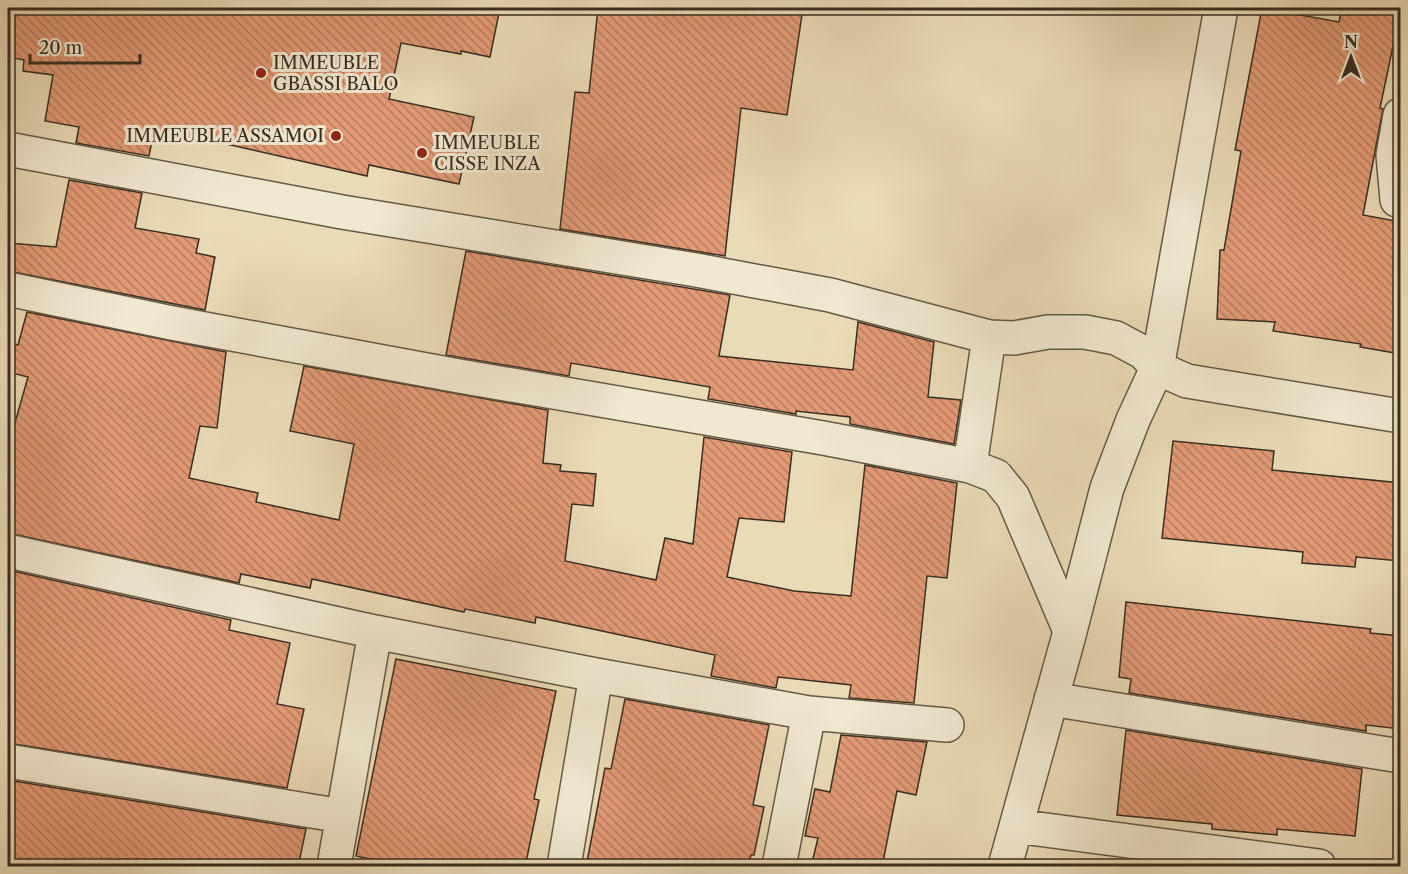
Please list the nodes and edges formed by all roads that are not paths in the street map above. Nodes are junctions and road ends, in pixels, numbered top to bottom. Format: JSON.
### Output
{"nodes":[{"id":1,"x":1221,"y":8,"type":"edge"},
{"id":2,"x":1401,"y":115,"type":"edge"},
{"id":3,"x":8,"y":149,"type":"edge"},
{"id":4,"x":1401,"y":201,"type":"edge"},
{"id":5,"x":8,"y":289,"type":"edge"},
{"id":6,"x":989,"y":337,"type":"junction"},
{"id":7,"x":1157,"y":368,"type":"junction"},
{"id":8,"x":1401,"y":416,"type":"edge"},
{"id":9,"x":970,"y":466,"type":"junction"},
{"id":10,"x":8,"y":551,"type":"edge"},
{"id":11,"x":1070,"y":631,"type":"junction"},
{"id":12,"x":375,"y":632,"type":"junction"},
{"id":13,"x":596,"y":675,"type":"junction"},
{"id":14,"x":1051,"y":699,"type":"junction"},
{"id":15,"x":809,"y":712,"type":"junction"},
{"id":16,"x":947,"y":725,"type":"dead end"},
{"id":17,"x":1401,"y":756,"type":"edge"},
{"id":18,"x":8,"y":761,"type":"edge"},
{"id":19,"x":342,"y":816,"type":"junction"},
{"id":20,"x":1016,"y":826,"type":"junction"},
{"id":21,"x":334,"y":867,"type":"edge"},
{"id":22,"x":564,"y":867,"type":"edge"},
{"id":23,"x":780,"y":867,"type":"edge"},
{"id":24,"x":1005,"y":867,"type":"edge"},
{"id":25,"x":1319,"y":867,"type":"edge"}],
"edges":[{"from":1,"to":7,"type":"street"},
{"from":2,"to":4,"type":"street"},
{"from":3,"to":6,"type":"street"},
{"from":5,"to":9,"type":"street"},
{"from":6,"to":7,"type":"street"},
{"from":6,"to":9,"type":"street"},
{"from":7,"to":8,"type":"street"},
{"from":7,"to":11,"type":"street"},
{"from":9,"to":11,"type":"street"},
{"from":10,"to":12,"type":"street"},
{"from":11,"to":14,"type":"street"},
{"from":12,"to":13,"type":"street"},
{"from":12,"to":19,"type":"street"},
{"from":13,"to":15,"type":"street"},
{"from":13,"to":22,"type":"street"},
{"from":14,"to":17,"type":"street"},
{"from":14,"to":20,"type":"street"},
{"from":15,"to":16,"type":"street"},
{"from":15,"to":23,"type":"street"},
{"from":18,"to":19,"type":"street"},
{"from":19,"to":21,"type":"street"},
{"from":20,"to":24,"type":"street"},
{"from":20,"to":25,"type":"street"}]}
